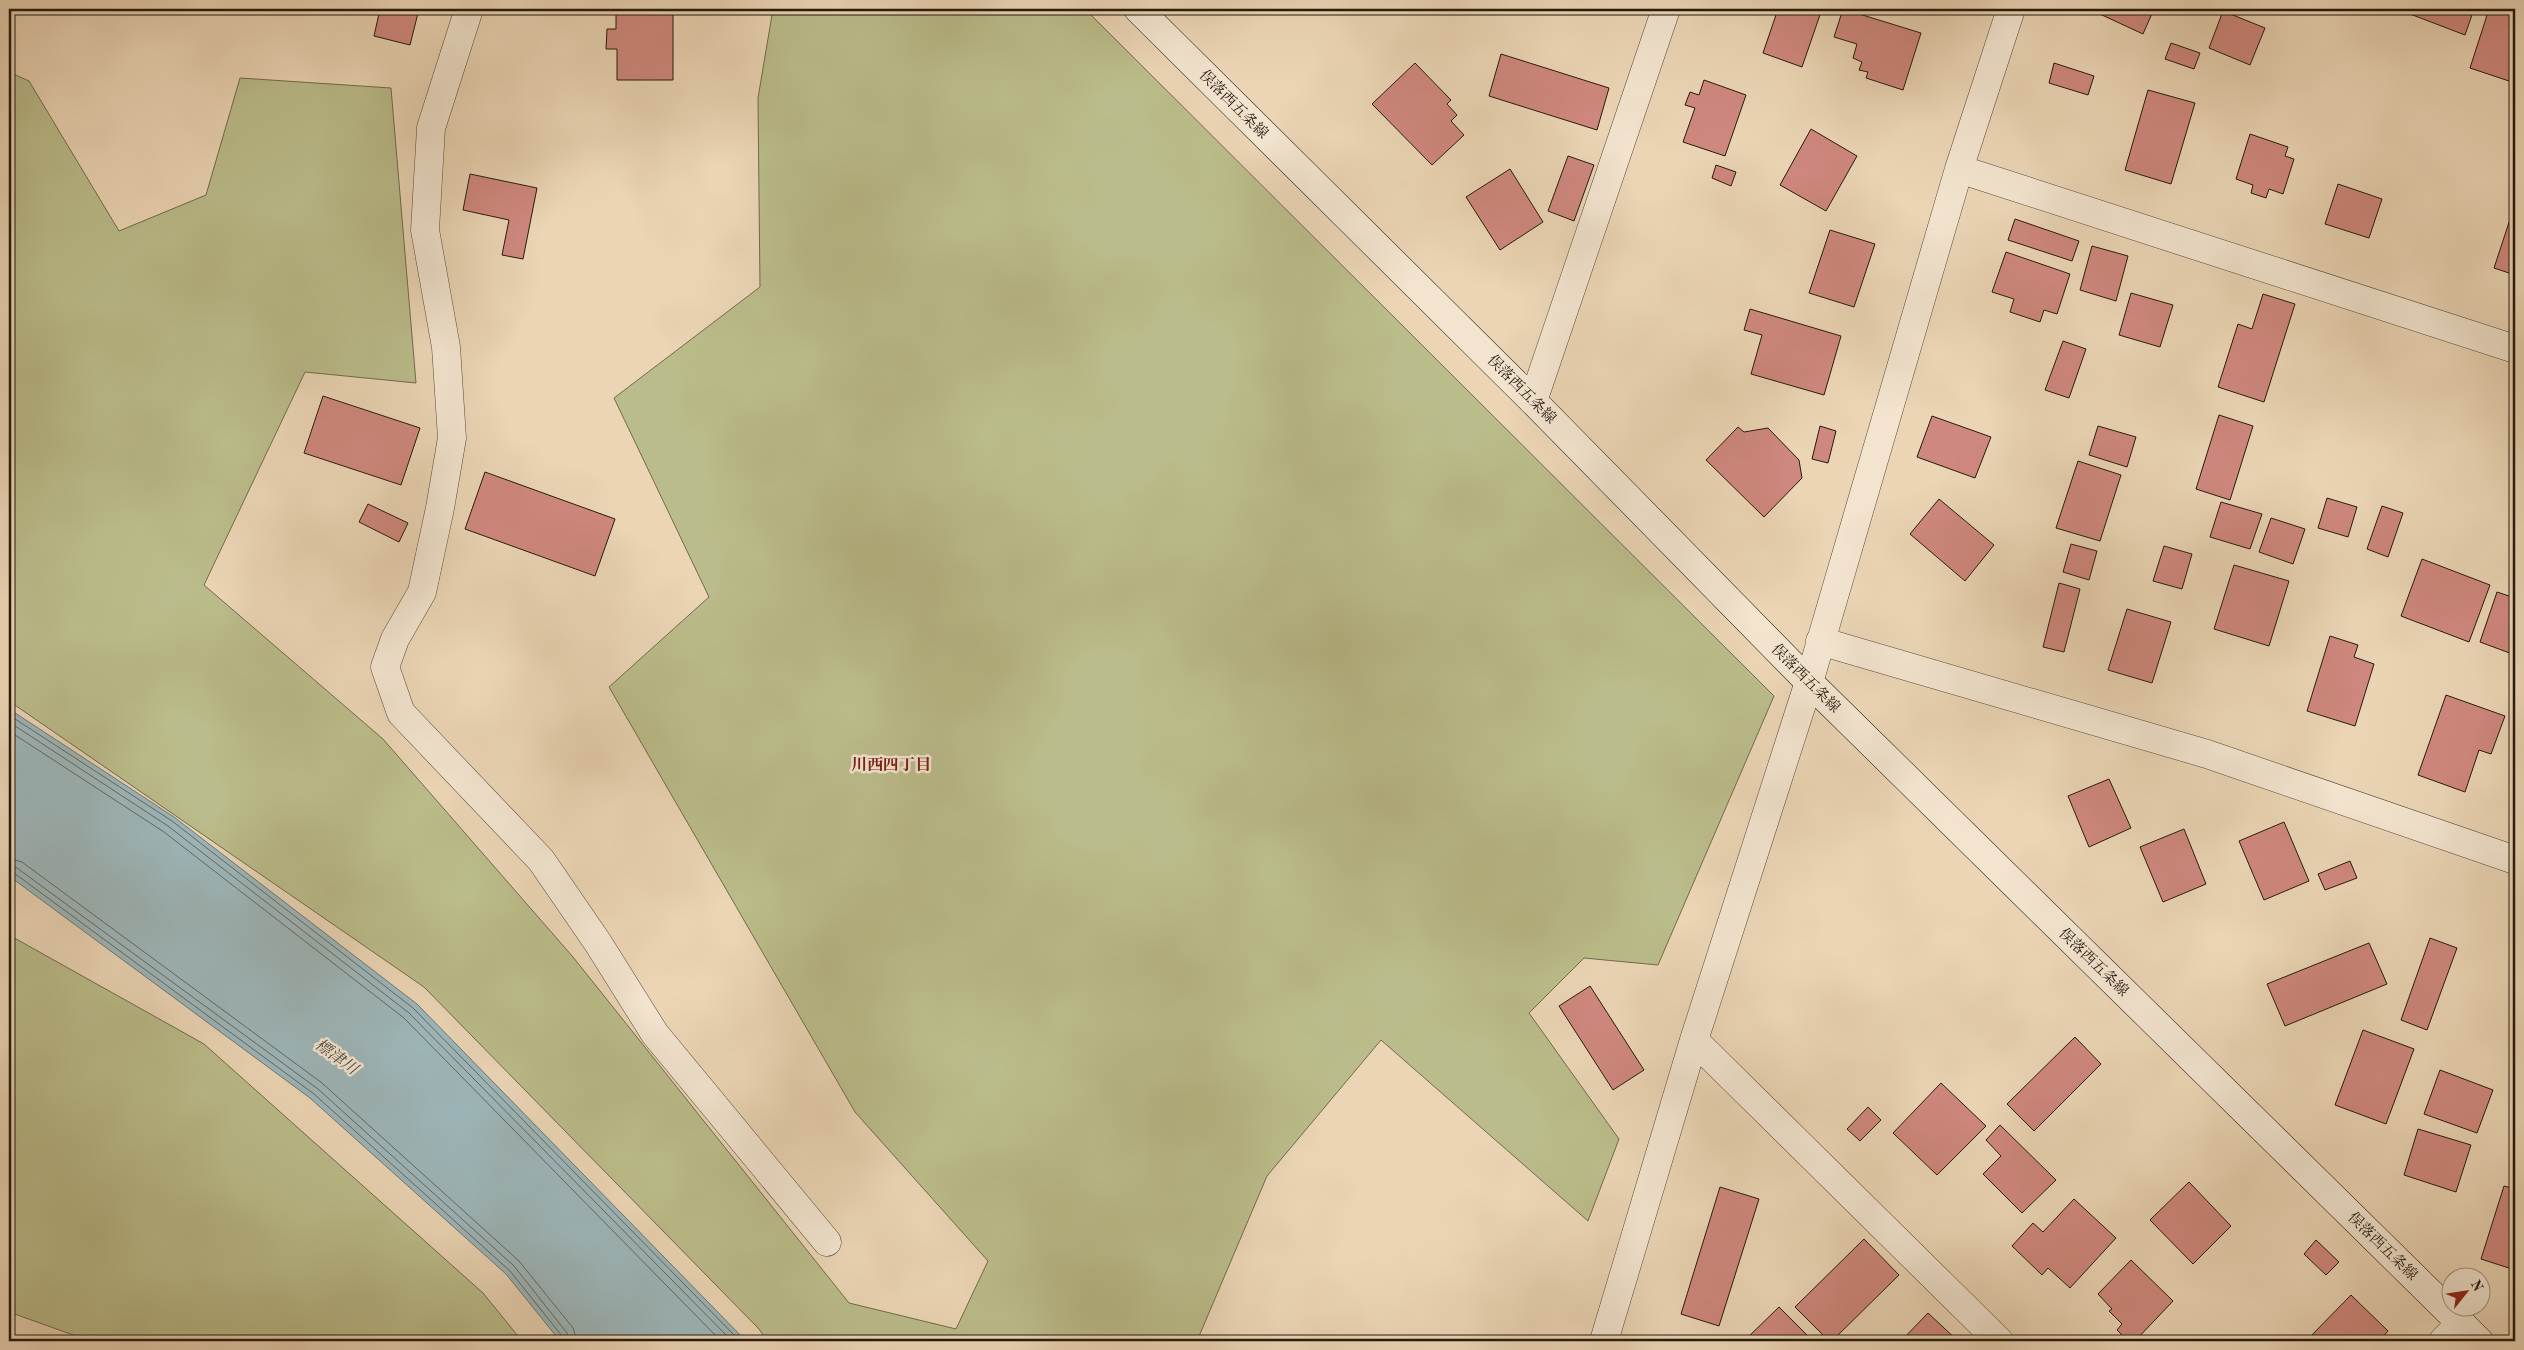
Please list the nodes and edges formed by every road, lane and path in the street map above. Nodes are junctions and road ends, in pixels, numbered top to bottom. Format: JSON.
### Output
{"nodes":[{"id":1,"x":469,"y":9,"type":"edge"},
{"id":2,"x":1138,"y":9,"type":"edge"},
{"id":3,"x":1666,"y":9,"type":"edge"},
{"id":4,"x":2011,"y":9,"type":"edge"},
{"id":5,"x":1959,"y":169,"type":"junction"},
{"id":6,"x":2515,"y":349,"type":"edge"},
{"id":7,"x":1533,"y":401,"type":"junction"},
{"id":8,"x":1820,"y":641,"type":"junction"},
{"id":9,"x":1809,"y":682,"type":"junction"},
{"id":10,"x":2515,"y":860,"type":"edge"},
{"id":11,"x":1694,"y":1040,"type":"junction"},
{"id":12,"x":827,"y":1242,"type":"dead end"},
{"id":13,"x":2461,"y":1335,"type":"edge"},
{"id":14,"x":1607,"y":1340,"type":"edge"},
{"id":15,"x":1999,"y":1341,"type":"edge"}],
"edges":[{"from":1,"to":12,"type":"street"},
{"from":2,"to":7,"type":"street","name":"俣落西五条線"},
{"from":3,"to":7,"type":"street"},
{"from":4,"to":5,"type":"street"},
{"from":5,"to":6,"type":"street"},
{"from":5,"to":8,"type":"street"},
{"from":7,"to":9,"type":"street","name":"俣落西五条線"},
{"from":8,"to":9,"type":"street"},
{"from":8,"to":10,"type":"street"},
{"from":9,"to":11,"type":"street"},
{"from":9,"to":13,"type":"street","name":"俣落西五条線"},
{"from":11,"to":14,"type":"street"},
{"from":11,"to":15,"type":"street"}]}
